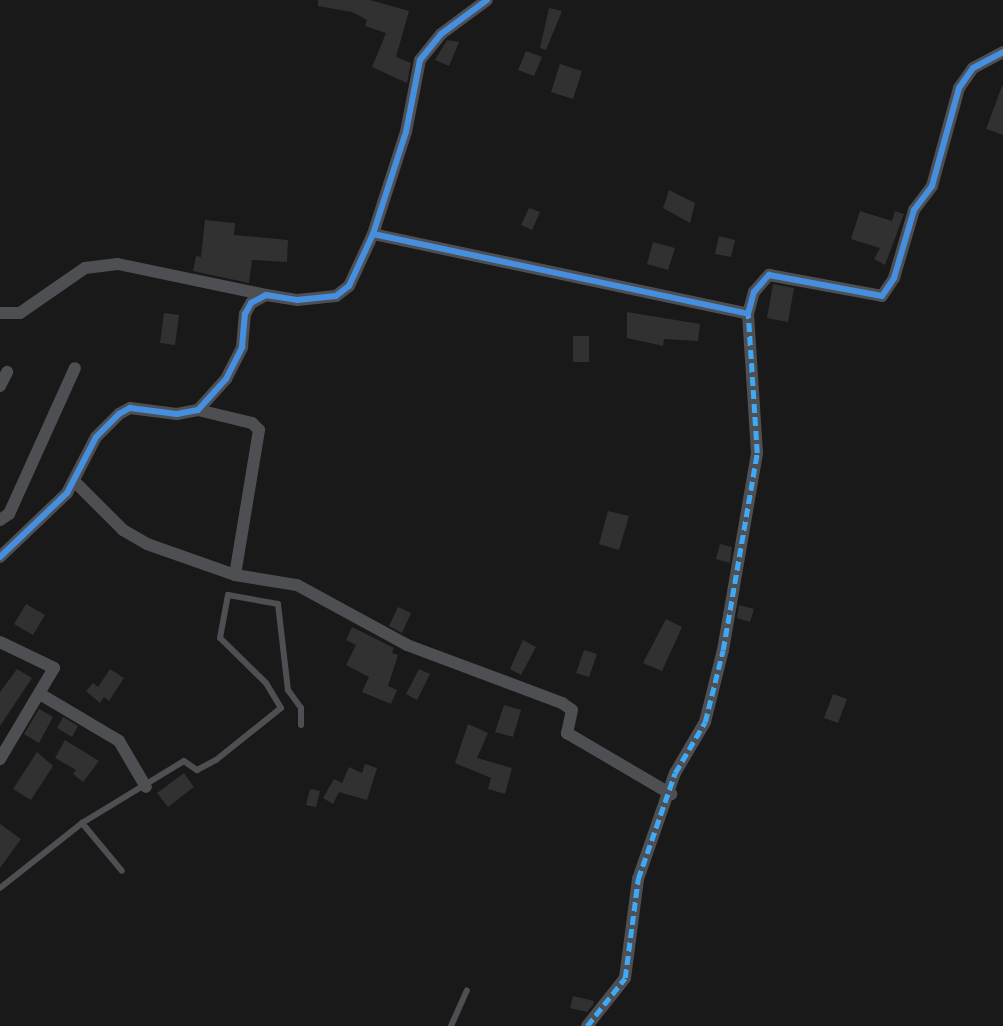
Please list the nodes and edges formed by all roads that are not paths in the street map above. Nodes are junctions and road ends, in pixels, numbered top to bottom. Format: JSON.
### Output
{"nodes":[{"id":1,"x":487,"y":0,"type":"edge"},
{"id":2,"x":1003,"y":52,"type":"edge"},
{"id":3,"x":373,"y":234,"type":"junction"},
{"id":4,"x":266,"y":296,"type":"junction"},
{"id":5,"x":0,"y":313,"type":"edge"},
{"id":6,"x":748,"y":314,"type":"junction"},
{"id":7,"x":75,"y":368,"type":"dead end"},
{"id":8,"x":7,"y":372,"type":"dead end"},
{"id":9,"x":0,"y":386,"type":"edge"},
{"id":10,"x":198,"y":411,"type":"junction"},
{"id":11,"x":75,"y":482,"type":"junction"},
{"id":12,"x":0,"y":520,"type":"edge"},
{"id":13,"x":0,"y":557,"type":"edge"},
{"id":14,"x":235,"y":575,"type":"junction"},
{"id":15,"x":0,"y":642,"type":"edge"},
{"id":16,"x":40,"y":694,"type":"junction"},
{"id":17,"x":301,"y":725,"type":"dead end"},
{"id":18,"x":0,"y":759,"type":"edge"},
{"id":19,"x":146,"y":787,"type":"junction"},
{"id":20,"x":671,"y":794,"type":"junction"},
{"id":21,"x":82,"y":823,"type":"junction"},
{"id":22,"x":122,"y":871,"type":"dead end"},
{"id":23,"x":0,"y":888,"type":"edge"},
{"id":24,"x":467,"y":990,"type":"dead end"},
{"id":25,"x":451,"y":1026,"type":"edge"},
{"id":26,"x":587,"y":1026,"type":"edge"}],
"edges":[{"from":1,"to":3,"type":"street"},
{"from":2,"to":6,"type":"street"},
{"from":3,"to":4,"type":"street"},
{"from":3,"to":6,"type":"street"},
{"from":4,"to":5,"type":"street"},
{"from":4,"to":10,"type":"street"},
{"from":6,"to":20,"type":"street"},
{"from":7,"to":12,"type":"street"},
{"from":8,"to":9,"type":"street"},
{"from":10,"to":11,"type":"street"},
{"from":10,"to":14,"type":"street"},
{"from":11,"to":13,"type":"street"},
{"from":11,"to":14,"type":"street"},
{"from":14,"to":20,"type":"street"},
{"from":15,"to":16,"type":"street"},
{"from":16,"to":18,"type":"street"},
{"from":16,"to":19,"type":"street"},
{"from":17,"to":19,"type":"lane"},
{"from":19,"to":21,"type":"lane"},
{"from":20,"to":26,"type":"street"},
{"from":21,"to":22,"type":"lane"},
{"from":21,"to":23,"type":"lane"},
{"from":24,"to":25,"type":"lane"}]}
